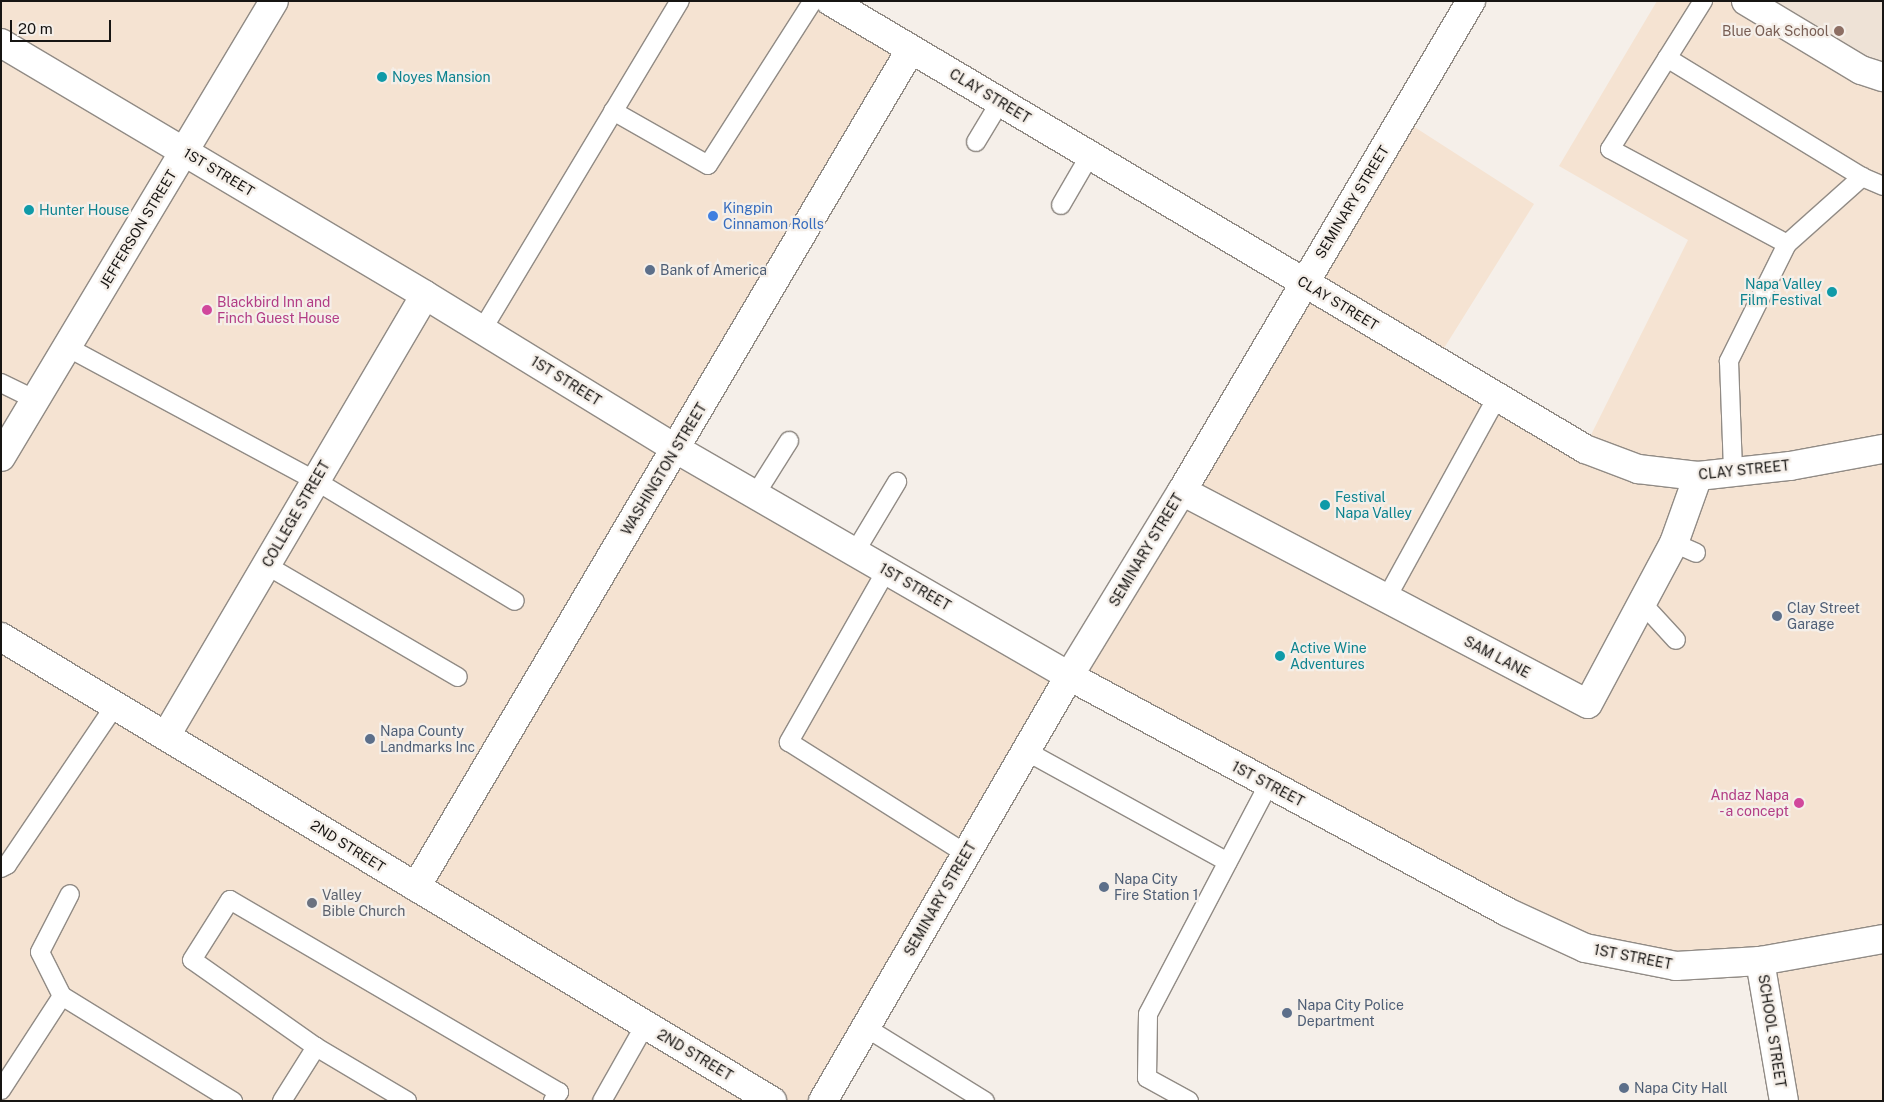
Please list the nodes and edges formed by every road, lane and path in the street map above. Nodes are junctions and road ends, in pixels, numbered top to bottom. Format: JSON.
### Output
{"nodes":[{"id":1,"x":274,"y":1,"type":"edge"},
{"id":2,"x":680,"y":1,"type":"edge"},
{"id":3,"x":813,"y":1,"type":"edge"},
{"id":4,"x":830,"y":1,"type":"edge"},
{"id":5,"x":1471,"y":1,"type":"edge"},
{"id":6,"x":1703,"y":1,"type":"edge"},
{"id":7,"x":1746,"y":1,"type":"edge"},
{"id":8,"x":1,"y":43,"type":"edge"},
{"id":9,"x":911,"y":49,"type":"junction"},
{"id":10,"x":1667,"y":58,"type":"junction"},
{"id":11,"x":1883,"y":77,"type":"edge"},
{"id":12,"x":1000,"y":102,"type":"junction"},
{"id":13,"x":613,"y":111,"type":"junction"},
{"id":14,"x":976,"y":142,"type":"dead end"},
{"id":15,"x":185,"y":152,"type":"junction"},
{"id":16,"x":1090,"y":155,"type":"junction"},
{"id":17,"x":1862,"y":177,"type":"junction"},
{"id":18,"x":1883,"y":186,"type":"edge"},
{"id":19,"x":1061,"y":205,"type":"dead end"},
{"id":20,"x":1787,"y":244,"type":"junction"},
{"id":21,"x":1304,"y":283,"type":"junction"},
{"id":22,"x":425,"y":295,"type":"junction"},
{"id":23,"x":482,"y":330,"type":"junction"},
{"id":24,"x":68,"y":347,"type":"junction"},
{"id":25,"x":1,"y":383,"type":"edge"},
{"id":26,"x":1497,"y":397,"type":"junction"},
{"id":27,"x":36,"y":400,"type":"junction"},
{"id":28,"x":789,"y":441,"type":"dead end"},
{"id":29,"x":676,"y":449,"type":"junction"},
{"id":30,"x":1883,"y":449,"type":"edge"},
{"id":31,"x":1,"y":457,"type":"edge"},
{"id":32,"x":1733,"y":472,"type":"junction"},
{"id":33,"x":1698,"y":476,"type":"junction"},
{"id":34,"x":316,"y":481,"type":"junction"},
{"id":35,"x":897,"y":482,"type":"dead end"},
{"id":36,"x":1182,"y":491,"type":"junction"},
{"id":37,"x":755,"y":495,"type":"junction"},
{"id":38,"x":855,"y":552,"type":"junction"},
{"id":39,"x":266,"y":565,"type":"junction"},
{"id":40,"x":886,"y":570,"type":"junction"},
{"id":41,"x":1386,"y":599,"type":"junction"},
{"id":42,"x":515,"y":601,"type":"dead end"},
{"id":43,"x":1642,"y":603,"type":"junction"},
{"id":44,"x":1,"y":637,"type":"edge"},
{"id":45,"x":1676,"y":640,"type":"dead end"},
{"id":46,"x":1069,"y":676,"type":"junction"},
{"id":47,"x":458,"y":677,"type":"dead end"},
{"id":48,"x":116,"y":704,"type":"junction"},
{"id":49,"x":167,"y":734,"type":"junction"},
{"id":50,"x":1026,"y":751,"type":"junction"},
{"id":51,"x":1269,"y":784,"type":"junction"},
{"id":52,"x":966,"y":854,"type":"junction"},
{"id":53,"x":1228,"y":862,"type":"junction"},
{"id":54,"x":1,"y":868,"type":"edge"},
{"id":55,"x":416,"y":887,"type":"junction"},
{"id":56,"x":70,"y":894,"type":"dead end"},
{"id":57,"x":1883,"y":938,"type":"edge"},
{"id":58,"x":1760,"y":961,"type":"junction"},
{"id":59,"x":62,"y":996,"type":"junction"},
{"id":60,"x":645,"y":1025,"type":"junction"},
{"id":61,"x":865,"y":1028,"type":"junction"},
{"id":62,"x":316,"y":1047,"type":"junction"},
{"id":63,"x":1,"y":1090,"type":"edge"},
{"id":64,"x":233,"y":1101,"type":"edge"},
{"id":65,"x":282,"y":1101,"type":"edge"},
{"id":66,"x":407,"y":1101,"type":"edge"},
{"id":67,"x":553,"y":1101,"type":"edge"},
{"id":68,"x":602,"y":1101,"type":"edge"},
{"id":69,"x":772,"y":1101,"type":"edge"},
{"id":70,"x":823,"y":1101,"type":"edge"},
{"id":71,"x":985,"y":1101,"type":"edge"},
{"id":72,"x":1189,"y":1101,"type":"edge"},
{"id":73,"x":1784,"y":1101,"type":"edge"}],
"edges":[{"from":1,"to":15,"type":"street","name":"JEFFERSON STREET"},
{"from":2,"to":13,"type":"lane"},
{"from":3,"to":13,"type":"lane"},
{"from":4,"to":9,"type":"street","name":"CLAY STREET"},
{"from":5,"to":21,"type":"street","name":"SEMINARY STREET"},
{"from":6,"to":10,"type":"lane"},
{"from":7,"to":11,"type":"street"},
{"from":8,"to":15,"type":"street","name":"1ST STREET"},
{"from":9,"to":12,"type":"street","name":"CLAY STREET"},
{"from":9,"to":29,"type":"street","name":"WASHINGTON STREET"},
{"from":10,"to":17,"type":"lane"},
{"from":10,"to":20,"type":"lane"},
{"from":12,"to":14,"type":"lane"},
{"from":12,"to":16,"type":"street","name":"CLAY STREET"},
{"from":13,"to":23,"type":"lane"},
{"from":15,"to":22,"type":"street","name":"1ST STREET"},
{"from":15,"to":24,"type":"street","name":"JEFFERSON STREET"},
{"from":16,"to":19,"type":"lane"},
{"from":16,"to":21,"type":"street","name":"CLAY STREET"},
{"from":17,"to":18,"type":"lane"},
{"from":17,"to":20,"type":"lane"},
{"from":20,"to":32,"type":"lane"},
{"from":21,"to":26,"type":"street","name":"CLAY STREET"},
{"from":21,"to":36,"type":"street","name":"SEMINARY STREET"},
{"from":22,"to":23,"type":"street","name":"1ST STREET"},
{"from":22,"to":34,"type":"street","name":"COLLEGE STREET"},
{"from":23,"to":29,"type":"street","name":"1ST STREET"},
{"from":24,"to":27,"type":"street","name":"JEFFERSON STREET"},
{"from":24,"to":34,"type":"lane"},
{"from":25,"to":27,"type":"lane"},
{"from":26,"to":33,"type":"street","name":"CLAY STREET"},
{"from":26,"to":41,"type":"lane"},
{"from":27,"to":31,"type":"street","name":"JEFFERSON STREET"},
{"from":28,"to":37,"type":"lane"},
{"from":29,"to":37,"type":"street","name":"1ST STREET"},
{"from":29,"to":55,"type":"street","name":"WASHINGTON STREET"},
{"from":30,"to":32,"type":"street","name":"CLAY STREET"},
{"from":32,"to":33,"type":"street","name":"CLAY STREET"},
{"from":33,"to":43,"type":"street","name":"SAM LANE"},
{"from":34,"to":39,"type":"street","name":"COLLEGE STREET"},
{"from":34,"to":42,"type":"lane"},
{"from":35,"to":38,"type":"lane"},
{"from":36,"to":41,"type":"street","name":"SAM LANE"},
{"from":36,"to":46,"type":"street","name":"SEMINARY STREET"},
{"from":37,"to":38,"type":"street","name":"1ST STREET"},
{"from":38,"to":40,"type":"street","name":"1ST STREET"},
{"from":39,"to":47,"type":"lane"},
{"from":39,"to":49,"type":"street","name":"COLLEGE STREET"},
{"from":40,"to":46,"type":"street","name":"1ST STREET"},
{"from":40,"to":52,"type":"lane"},
{"from":41,"to":43,"type":"street","name":"SAM LANE"},
{"from":43,"to":45,"type":"lane"},
{"from":44,"to":48,"type":"street","name":"2ND STREET"},
{"from":46,"to":50,"type":"street","name":"SEMINARY STREET"},
{"from":46,"to":51,"type":"street","name":"1ST STREET"},
{"from":48,"to":49,"type":"street","name":"2ND STREET"},
{"from":48,"to":54,"type":"lane"},
{"from":49,"to":55,"type":"street","name":"2ND STREET"},
{"from":50,"to":52,"type":"street","name":"SEMINARY STREET"},
{"from":50,"to":53,"type":"lane"},
{"from":51,"to":53,"type":"lane"},
{"from":51,"to":58,"type":"street","name":"1ST STREET"},
{"from":52,"to":61,"type":"street","name":"SEMINARY STREET"},
{"from":53,"to":72,"type":"lane"},
{"from":55,"to":60,"type":"street","name":"2ND STREET"},
{"from":56,"to":59,"type":"lane"},
{"from":57,"to":58,"type":"street","name":"1ST STREET"},
{"from":58,"to":73,"type":"street","name":"SCHOOL STREET"},
{"from":59,"to":63,"type":"lane"},
{"from":59,"to":64,"type":"lane"},
{"from":60,"to":68,"type":"lane"},
{"from":60,"to":69,"type":"street","name":"2ND STREET"},
{"from":61,"to":70,"type":"street","name":"SEMINARY STREET"},
{"from":61,"to":71,"type":"lane"},
{"from":62,"to":65,"type":"lane"},
{"from":62,"to":66,"type":"lane"},
{"from":62,"to":67,"type":"lane"}]}
